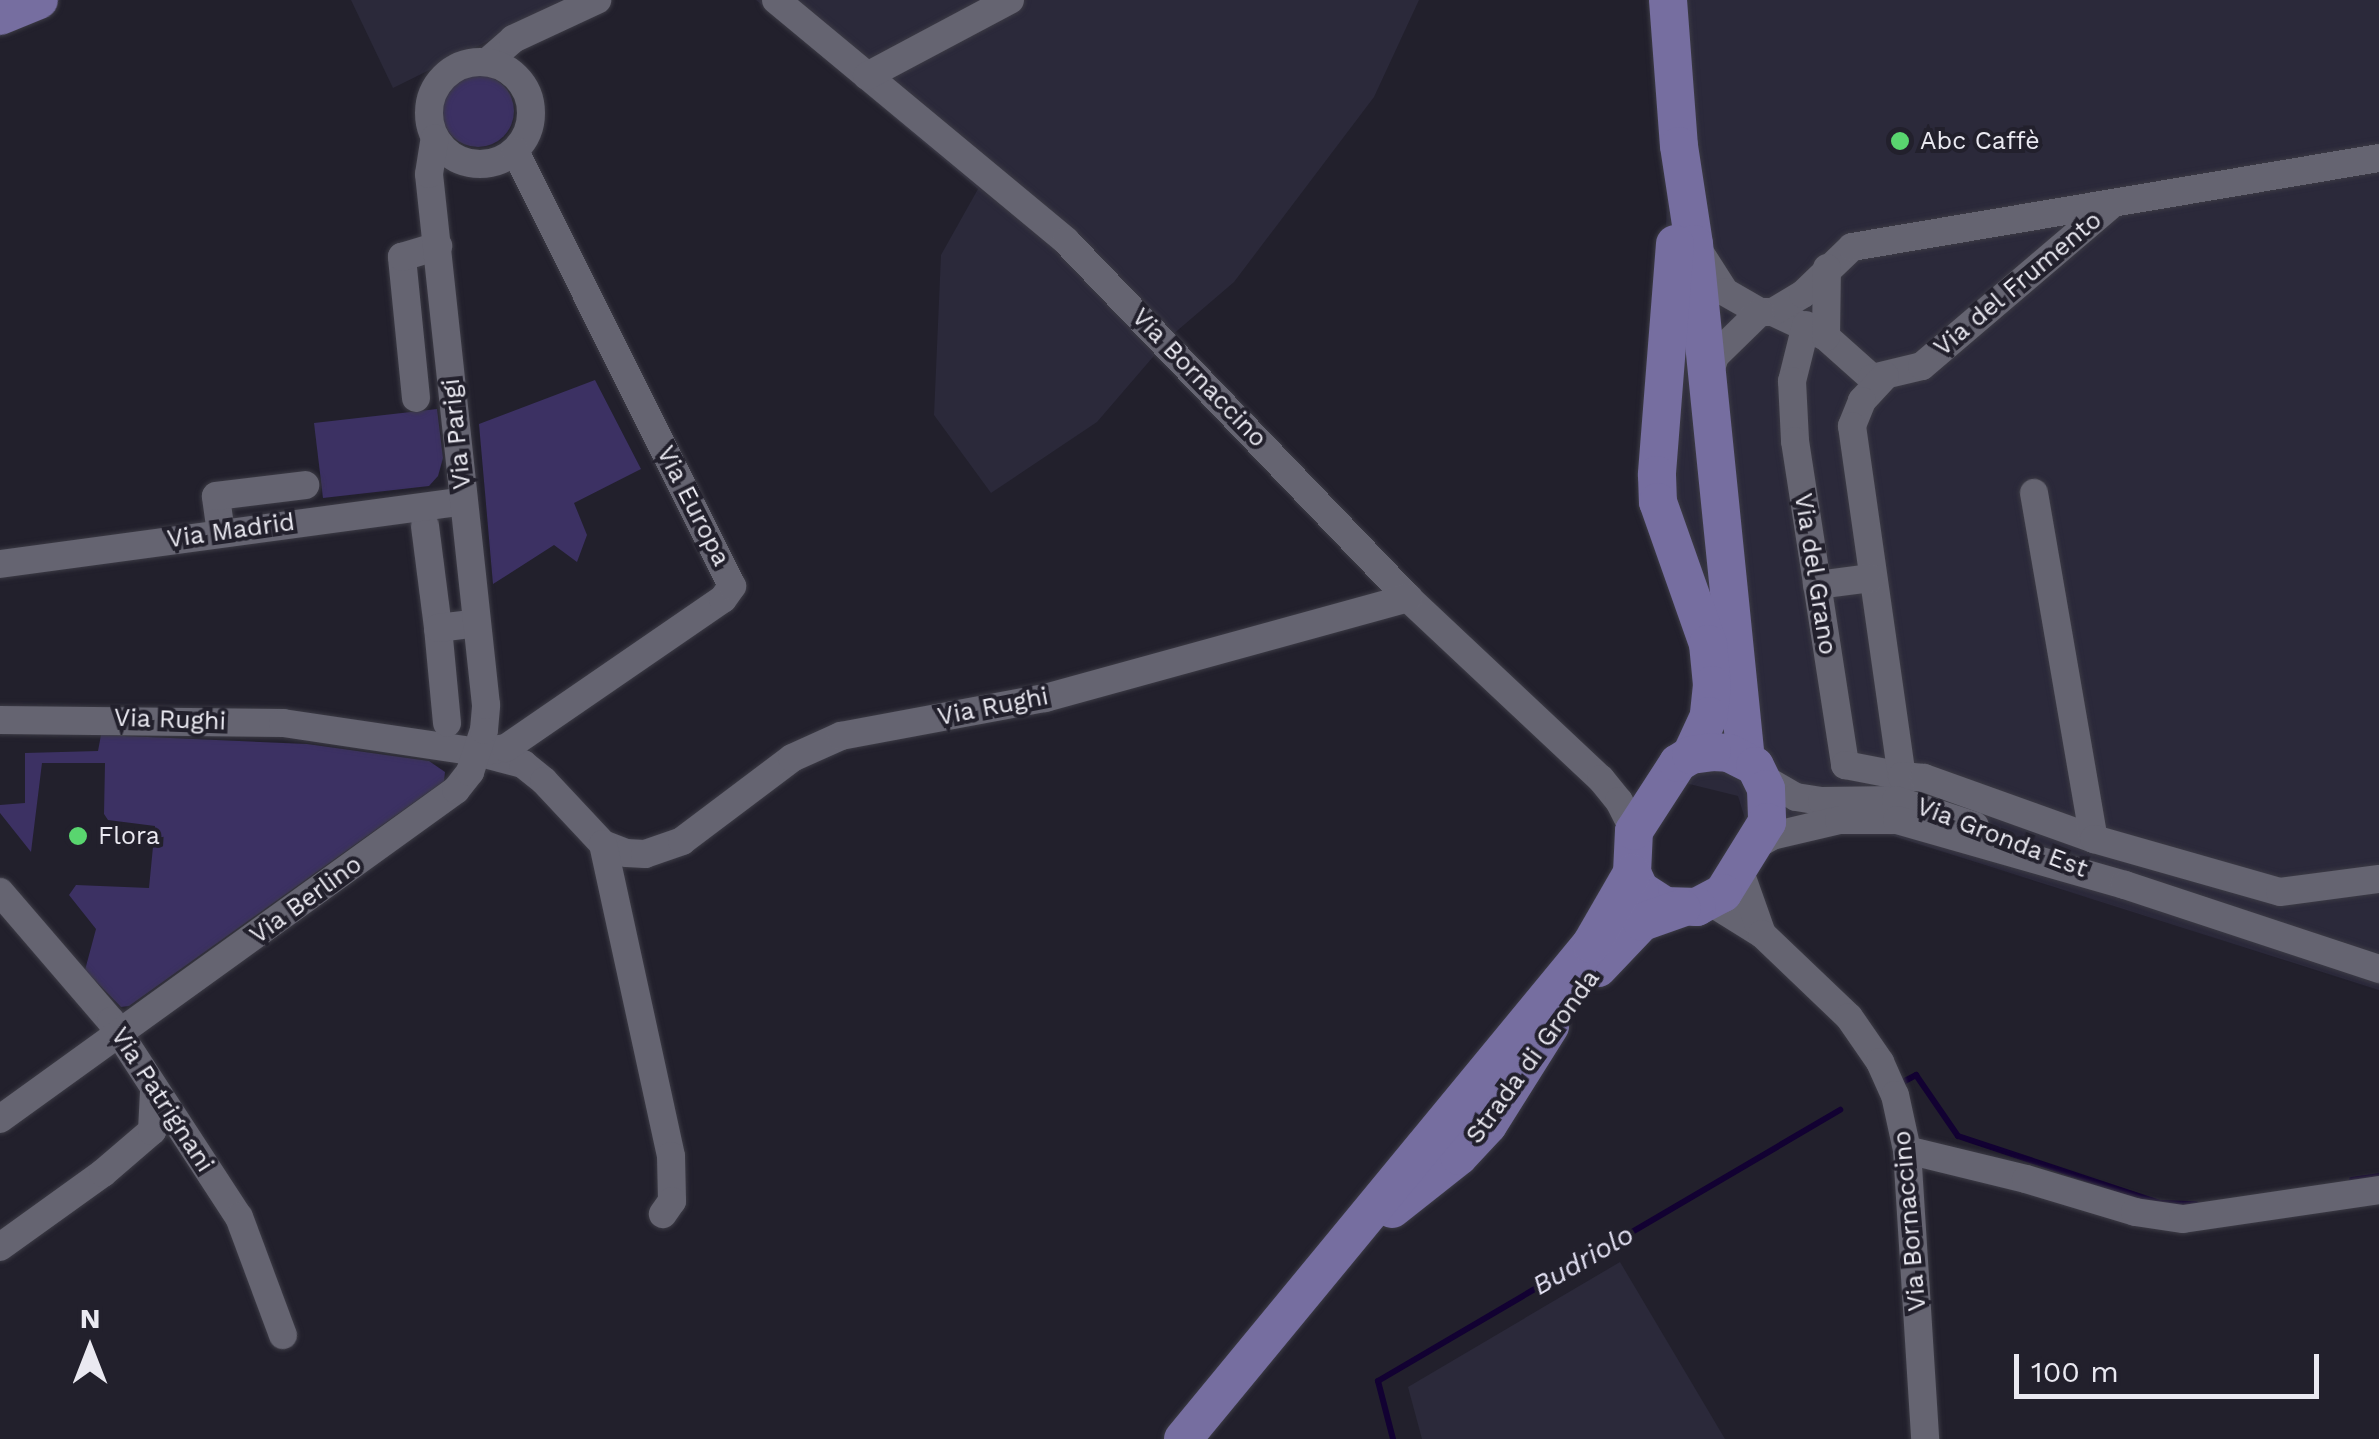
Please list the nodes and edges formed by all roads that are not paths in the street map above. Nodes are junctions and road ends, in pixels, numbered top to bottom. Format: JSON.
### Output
{"nodes":[{"id":1,"x":39,"y":0,"type":"edge"},
{"id":2,"x":597,"y":0,"type":"edge"},
{"id":3,"x":776,"y":0,"type":"edge"},
{"id":4,"x":1010,"y":0,"type":"edge"},
{"id":5,"x":1668,"y":0,"type":"edge"},
{"id":6,"x":0,"y":16,"type":"edge"},
{"id":7,"x":487,"y":62,"type":"junction"},
{"id":8,"x":868,"y":76,"type":"junction"},
{"id":9,"x":435,"y":138,"type":"junction"},
{"id":10,"x":1679,"y":146,"type":"junction"},
{"id":11,"x":515,"y":151,"type":"junction"},
{"id":12,"x":2379,"y":158,"type":"edge"},
{"id":13,"x":2110,"y":207,"type":"junction"},
{"id":14,"x":1694,"y":244,"type":"junction"},
{"id":15,"x":438,"y":246,"type":"junction"},
{"id":16,"x":1827,"y":268,"type":"junction"},
{"id":17,"x":1766,"y":312,"type":"junction"},
{"id":18,"x":1816,"y":331,"type":"junction"},
{"id":19,"x":1885,"y":376,"type":"junction"},
{"id":20,"x":1706,"y":382,"type":"junction"},
{"id":21,"x":416,"y":398,"type":"dead end"},
{"id":22,"x":305,"y":485,"type":"dead end"},
{"id":23,"x":2034,"y":493,"type":"dead end"},
{"id":24,"x":464,"y":500,"type":"junction"},
{"id":25,"x":425,"y":526,"type":"dead end"},
{"id":26,"x":221,"y":532,"type":"junction"},
{"id":27,"x":0,"y":564,"type":"edge"},
{"id":28,"x":1871,"y":578,"type":"junction"},
{"id":29,"x":1817,"y":585,"type":"junction"},
{"id":30,"x":1408,"y":598,"type":"junction"},
{"id":31,"x":476,"y":623,"type":"junction"},
{"id":32,"x":438,"y":628,"type":"junction"},
{"id":33,"x":8,"y":719,"type":"edge"},
{"id":34,"x":447,"y":723,"type":"dead end"},
{"id":35,"x":477,"y":752,"type":"junction"},
{"id":36,"x":1690,"y":755,"type":"junction"},
{"id":37,"x":1755,"y":769,"type":"junction"},
{"id":38,"x":1902,"y":776,"type":"junction"},
{"id":39,"x":1601,"y":779,"type":"junction"},
{"id":40,"x":1660,"y":787,"type":"junction"},
{"id":41,"x":1634,"y":831,"type":"junction"},
{"id":42,"x":2094,"y":839,"type":"junction"},
{"id":43,"x":603,"y":844,"type":"junction"},
{"id":44,"x":1747,"y":857,"type":"junction"},
{"id":45,"x":1632,"y":873,"type":"junction"},
{"id":46,"x":2379,"y":879,"type":"edge"},
{"id":47,"x":2125,"y":885,"type":"junction"},
{"id":48,"x":0,"y":892,"type":"edge"},
{"id":49,"x":1696,"y":904,"type":"junction"},
{"id":50,"x":1762,"y":934,"type":"junction"},
{"id":51,"x":2379,"y":969,"type":"edge"},
{"id":52,"x":120,"y":1036,"type":"junction"},
{"id":53,"x":154,"y":1090,"type":"junction"},
{"id":54,"x":0,"y":1119,"type":"edge"},
{"id":55,"x":1907,"y":1150,"type":"junction"},
{"id":56,"x":2377,"y":1190,"type":"edge"},
{"id":57,"x":663,"y":1214,"type":"dead end"},
{"id":58,"x":0,"y":1246,"type":"edge"},
{"id":59,"x":1340,"y":1251,"type":"junction"},
{"id":60,"x":283,"y":1334,"type":"dead end"},
{"id":61,"x":1184,"y":1439,"type":"edge"},
{"id":62,"x":1925,"y":1439,"type":"edge"}],
"edges":[{"from":1,"to":6,"type":"main road"},
{"from":2,"to":7,"type":"street"},
{"from":3,"to":8,"type":"street","name":"Via Bornaccino"},
{"from":4,"to":8,"type":"street"},
{"from":5,"to":10,"type":"main road"},
{"from":7,"to":9,"type":"street"},
{"from":7,"to":11,"type":"street"},
{"from":8,"to":30,"type":"street","name":"Via Bornaccino"},
{"from":9,"to":11,"type":"street"},
{"from":9,"to":15,"type":"street","name":"Via Parigi"},
{"from":10,"to":14,"type":"main road"},
{"from":10,"to":36,"type":"main road"},
{"from":11,"to":35,"type":"street","name":"Via Europa"},
{"from":12,"to":13,"type":"street","name":"Via del Frumento"},
{"from":13,"to":16,"type":"street","name":"Via del Frumento"},
{"from":13,"to":19,"type":"street","name":"Via del Frumento"},
{"from":14,"to":17,"type":"street"},
{"from":14,"to":20,"type":"main road"},
{"from":15,"to":21,"type":"street","name":"Via Parigi"},
{"from":15,"to":24,"type":"street","name":"Via Parigi"},
{"from":16,"to":17,"type":"street","name":"Via del Frumento"},
{"from":16,"to":18,"type":"street","name":"Via del Grano"},
{"from":17,"to":18,"type":"street"},
{"from":17,"to":20,"type":"street","name":"Via del Frumento"},
{"from":18,"to":19,"type":"street"},
{"from":18,"to":29,"type":"street","name":"Via del Grano"},
{"from":19,"to":28,"type":"street"},
{"from":20,"to":37,"type":"main road"},
{"from":22,"to":26,"type":"street"},
{"from":23,"to":42,"type":"street"},
{"from":24,"to":26,"type":"street","name":"Via Madrid"},
{"from":24,"to":31,"type":"street","name":"Via Parigi"},
{"from":25,"to":32,"type":"street"},
{"from":26,"to":27,"type":"street","name":"Via Madrid"},
{"from":28,"to":29,"type":"street"},
{"from":28,"to":38,"type":"street"},
{"from":29,"to":38,"type":"street","name":"Via del Grano"},
{"from":30,"to":39,"type":"street","name":"Via Bornaccino"},
{"from":30,"to":43,"type":"street","name":"Via Rughi"},
{"from":31,"to":32,"type":"street"},
{"from":31,"to":35,"type":"street","name":"Via Parigi"},
{"from":32,"to":34,"type":"street"},
{"from":33,"to":35,"type":"street","name":"Via Rughi"},
{"from":35,"to":43,"type":"street","name":"Via Rughi"},
{"from":35,"to":52,"type":"street","name":"Via Berlino"},
{"from":36,"to":37,"type":"main road"},
{"from":36,"to":40,"type":"main road"},
{"from":37,"to":44,"type":"main road"},
{"from":37,"to":47,"type":"street","name":"Via Gronda Est"},
{"from":38,"to":42,"type":"street","name":"Via del Grano"},
{"from":39,"to":40,"type":"street"},
{"from":39,"to":41,"type":"street","name":"Via Bornaccino"},
{"from":40,"to":41,"type":"main road"},
{"from":41,"to":45,"type":"main road"},
{"from":42,"to":46,"type":"street","name":"Via del Grano"},
{"from":43,"to":57,"type":"street"},
{"from":44,"to":47,"type":"street","name":"Via Gronda Est"},
{"from":44,"to":49,"type":"main road"},
{"from":44,"to":50,"type":"street","name":"Via Bornaccino"},
{"from":45,"to":49,"type":"main road"},
{"from":45,"to":59,"type":"main road","name":"Strada di Gronda"},
{"from":47,"to":51,"type":"street","name":"Via Gronda Est"},
{"from":48,"to":52,"type":"street","name":"Via Patrignani"},
{"from":49,"to":50,"type":"street","name":"Via Bornaccino"},
{"from":49,"to":59,"type":"main road","name":"Strada di Gronda"},
{"from":50,"to":55,"type":"street","name":"Via Bornaccino"},
{"from":52,"to":53,"type":"street","name":"Via Patrignani"},
{"from":52,"to":54,"type":"street"},
{"from":53,"to":58,"type":"street"},
{"from":53,"to":60,"type":"street","name":"Via Patrignani"},
{"from":55,"to":56,"type":"street"},
{"from":55,"to":62,"type":"street","name":"Via Bornaccino"},
{"from":59,"to":61,"type":"main road","name":"Strada di Gronda"}]}
